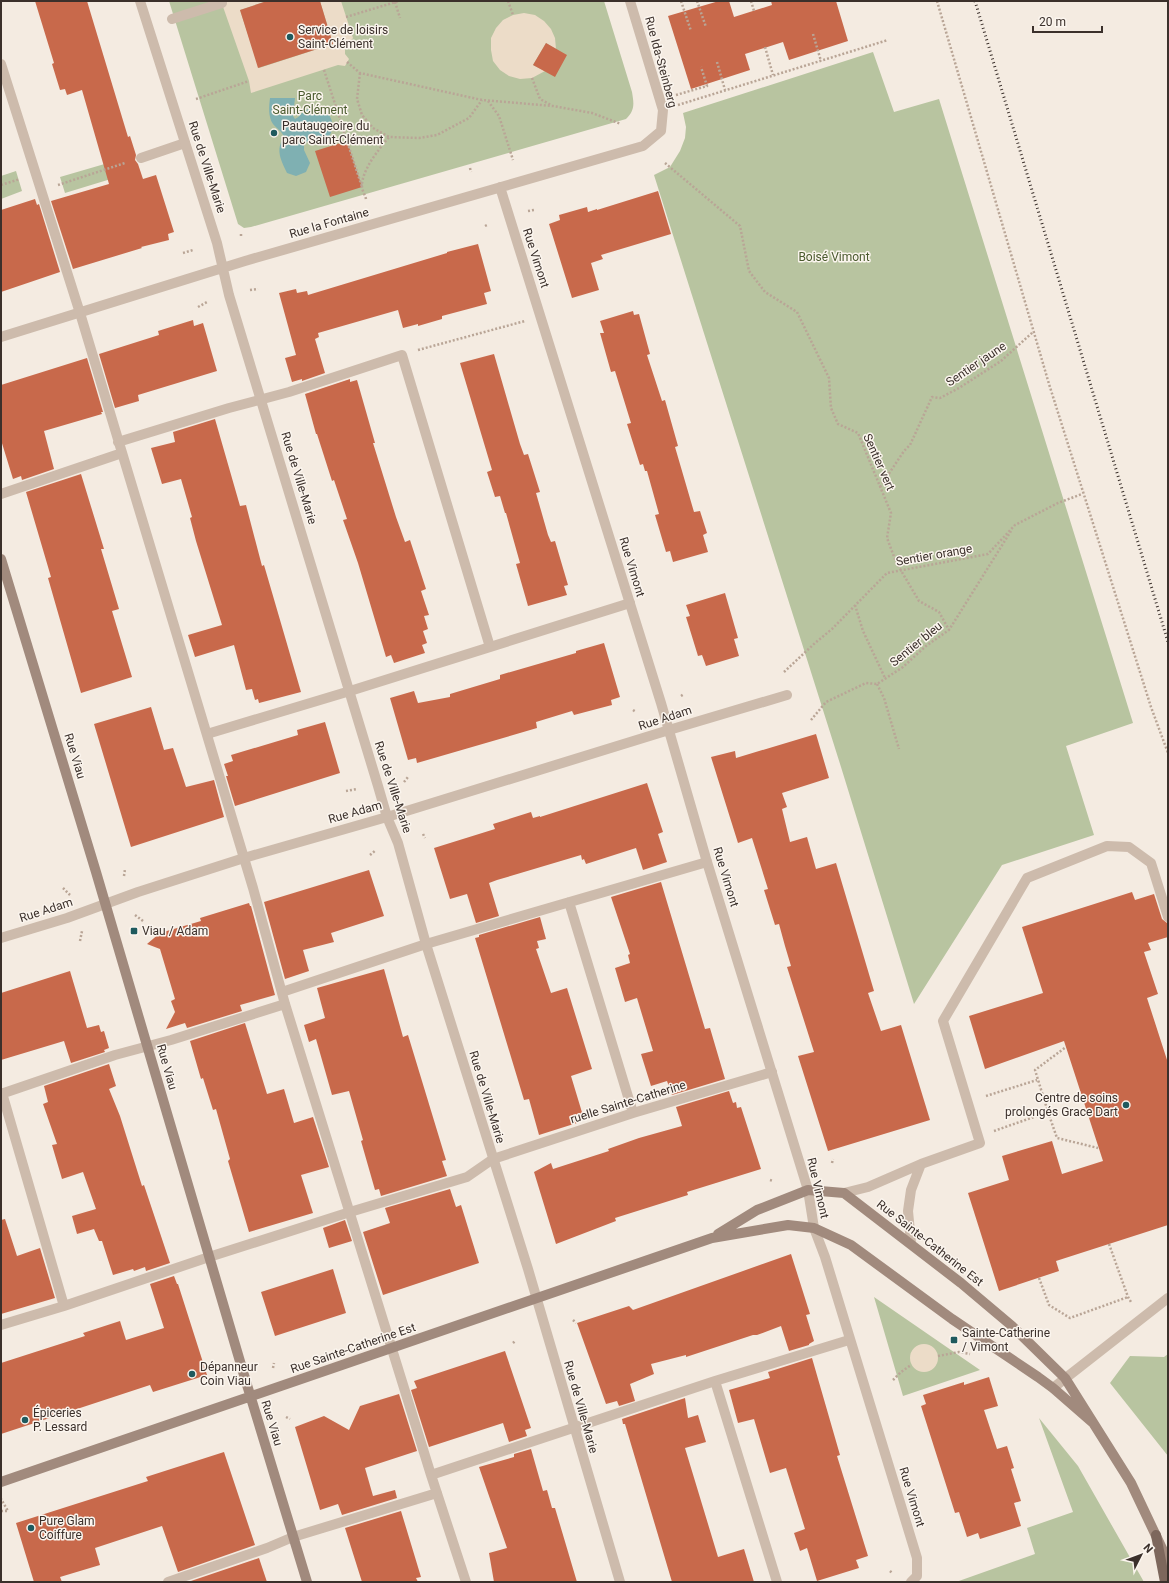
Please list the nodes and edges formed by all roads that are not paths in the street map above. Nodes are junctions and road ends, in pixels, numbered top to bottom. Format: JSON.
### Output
{"nodes":[{"id":1,"x":140,"y":1,"type":"edge"},
{"id":2,"x":630,"y":1,"type":"edge"},
{"id":3,"x":222,"y":3,"type":"dead end"},
{"id":4,"x":172,"y":19,"type":"dead end"},
{"id":5,"x":1,"y":64,"type":"edge"},
{"id":6,"x":660,"y":131,"type":"joint"},
{"id":7,"x":185,"y":143,"type":"junction"},
{"id":8,"x":141,"y":158,"type":"road end"},
{"id":9,"x":500,"y":187,"type":"junction"},
{"id":10,"x":223,"y":268,"type":"junction"},
{"id":11,"x":80,"y":313,"type":"junction"},
{"id":12,"x":1,"y":338,"type":"edge"},
{"id":13,"x":262,"y":400,"type":"junction"},
{"id":14,"x":118,"y":442,"type":"junction"},
{"id":15,"x":122,"y":453,"type":"junction"},
{"id":16,"x":1,"y":494,"type":"edge"},
{"id":17,"x":1,"y":559,"type":"edge"},
{"id":18,"x":630,"y":603,"type":"junction"},
{"id":19,"x":490,"y":647,"type":"junction"},
{"id":20,"x":350,"y":691,"type":"junction"},
{"id":21,"x":788,"y":695,"type":"dead end"},
{"id":22,"x":669,"y":730,"type":"junction"},
{"id":23,"x":207,"y":734,"type":"junction"},
{"id":24,"x":387,"y":817,"type":"junction"},
{"id":25,"x":244,"y":858,"type":"junction"},
{"id":26,"x":707,"y":862,"type":"junction"},
{"id":27,"x":569,"y":902,"type":"junction"},
{"id":28,"x":106,"y":904,"type":"junction"},
{"id":29,"x":1168,"y":917,"type":"edge"},
{"id":30,"x":1,"y":938,"type":"edge"},
{"id":31,"x":426,"y":944,"type":"junction"},
{"id":32,"x":282,"y":992,"type":"junction"},
{"id":33,"x":285,"y":1004,"type":"junction"},
{"id":34,"x":147,"y":1047,"type":"junction"},
{"id":35,"x":772,"y":1072,"type":"junction"},
{"id":36,"x":2,"y":1094,"type":"edge"},
{"id":37,"x":633,"y":1113,"type":"junction"},
{"id":38,"x":493,"y":1159,"type":"junction"},
{"id":39,"x":921,"y":1164,"type":"junction"},
{"id":40,"x":808,"y":1190,"type":"junction"},
{"id":41,"x":844,"y":1193,"type":"junction"},
{"id":42,"x":350,"y":1212,"type":"junction"},
{"id":43,"x":814,"y":1228,"type":"junction"},
{"id":44,"x":712,"y":1238,"type":"junction"},
{"id":45,"x":911,"y":1243,"type":"junction"},
{"id":46,"x":209,"y":1257,"type":"junction"},
{"id":47,"x":535,"y":1298,"type":"junction"},
{"id":48,"x":1168,"y":1298,"type":"edge"},
{"id":49,"x":64,"y":1306,"type":"junction"},
{"id":50,"x":1,"y":1325,"type":"edge"},
{"id":51,"x":849,"y":1340,"type":"junction"},
{"id":52,"x":392,"y":1348,"type":"junction"},
{"id":53,"x":1066,"y":1378,"type":"junction"},
{"id":54,"x":715,"y":1381,"type":"junction"},
{"id":55,"x":1054,"y":1388,"type":"junction"},
{"id":56,"x":250,"y":1397,"type":"junction"},
{"id":57,"x":1092,"y":1422,"type":"junction"},
{"id":58,"x":574,"y":1428,"type":"junction"},
{"id":59,"x":431,"y":1474,"type":"junction"},
{"id":60,"x":1,"y":1482,"type":"edge"},
{"id":61,"x":437,"y":1493,"type":"junction"},
{"id":62,"x":1156,"y":1535,"type":"junction"},
{"id":63,"x":293,"y":1537,"type":"junction"},
{"id":64,"x":1168,"y":1561,"type":"edge"},
{"id":65,"x":914,"y":1579,"type":"edge"},
{"id":66,"x":168,"y":1582,"type":"edge"},
{"id":67,"x":307,"y":1582,"type":"edge"},
{"id":68,"x":466,"y":1582,"type":"edge"},
{"id":69,"x":620,"y":1582,"type":"edge"},
{"id":70,"x":777,"y":1582,"type":"edge"},
{"id":71,"x":1165,"y":1582,"type":"edge"}],
"edges":[{"from":1,"to":7,"type":"street","name":"Rue de Ville-Marie"},
{"from":2,"to":6,"type":"street","name":"Rue Ida-Steinberg"},
{"from":3,"to":4,"type":"street"},
{"from":5,"to":11,"type":"street"},
{"from":6,"to":9,"type":"street","name":"Rue la Fontaine"},
{"from":7,"to":8,"type":"street"},
{"from":7,"to":10,"type":"street","name":"Rue de Ville-Marie"},
{"from":9,"to":10,"type":"street","name":"Rue la Fontaine"},
{"from":9,"to":18,"type":"street","name":"Rue Vimont"},
{"from":10,"to":11,"type":"street","name":"Rue la Fontaine"},
{"from":10,"to":13,"type":"street","name":"Rue de Ville-Marie"},
{"from":11,"to":12,"type":"street","name":"Rue la Fontaine"},
{"from":11,"to":14,"type":"street"},
{"from":13,"to":14,"type":"street"},
{"from":13,"to":19,"type":"street"},
{"from":13,"to":20,"type":"street","name":"Rue de Ville-Marie"},
{"from":14,"to":15,"type":"street"},
{"from":15,"to":16,"type":"street"},
{"from":15,"to":23,"type":"street"},
{"from":17,"to":28,"type":"street","name":"Rue Viau"},
{"from":18,"to":19,"type":"street"},
{"from":18,"to":22,"type":"street","name":"Rue Vimont"},
{"from":19,"to":20,"type":"street"},
{"from":20,"to":23,"type":"street"},
{"from":20,"to":24,"type":"street","name":"Rue de Ville-Marie"},
{"from":21,"to":22,"type":"street","name":"Rue Adam"},
{"from":22,"to":24,"type":"street","name":"Rue Adam"},
{"from":22,"to":26,"type":"street","name":"Rue Vimont"},
{"from":23,"to":25,"type":"street"},
{"from":24,"to":25,"type":"street","name":"Rue Adam"},
{"from":24,"to":31,"type":"street","name":"Rue de Ville-Marie"},
{"from":25,"to":28,"type":"street","name":"Rue Adam"},
{"from":25,"to":32,"type":"street"},
{"from":26,"to":27,"type":"street"},
{"from":26,"to":35,"type":"street","name":"Rue Vimont"},
{"from":27,"to":31,"type":"street"},
{"from":27,"to":37,"type":"street"},
{"from":28,"to":30,"type":"street","name":"Rue Adam"},
{"from":28,"to":34,"type":"street","name":"Rue Viau"},
{"from":29,"to":39,"type":"street"},
{"from":31,"to":32,"type":"street"},
{"from":31,"to":38,"type":"street","name":"Rue de Ville-Marie"},
{"from":32,"to":33,"type":"street"},
{"from":33,"to":34,"type":"street"},
{"from":33,"to":42,"type":"street"},
{"from":34,"to":36,"type":"street"},
{"from":34,"to":46,"type":"street","name":"Rue Viau"},
{"from":35,"to":37,"type":"street","name":"ruelle Sainte-Catherine"},
{"from":35,"to":40,"type":"street","name":"Rue Vimont"},
{"from":36,"to":49,"type":"street"},
{"from":37,"to":38,"type":"street","name":"ruelle Sainte-Catherine"},
{"from":38,"to":42,"type":"street","name":"ruelle Sainte-Catherine"},
{"from":38,"to":47,"type":"street","name":"Rue de Ville-Marie"},
{"from":39,"to":41,"type":"street"},
{"from":39,"to":45,"type":"street"},
{"from":40,"to":41,"type":"street","name":"Rue Sainte-Catherine Est"},
{"from":40,"to":43,"type":"street","name":"Rue Vimont"},
{"from":40,"to":44,"type":"street","name":"Rue Sainte-Catherine Est"},
{"from":41,"to":45,"type":"street","name":"Rue Sainte-Catherine Est"},
{"from":42,"to":46,"type":"street","name":"ruelle Sainte-Catherine"},
{"from":42,"to":52,"type":"street"},
{"from":43,"to":44,"type":"street","name":"Rue Sainte-Catherine Est"},
{"from":43,"to":51,"type":"street","name":"Rue Vimont"},
{"from":43,"to":55,"type":"street","name":"Rue Sainte-Catherine Est"},
{"from":44,"to":47,"type":"street","name":"Rue Sainte-Catherine Est"},
{"from":45,"to":53,"type":"street","name":"Rue Sainte-Catherine Est"},
{"from":46,"to":49,"type":"street","name":"ruelle Sainte-Catherine"},
{"from":46,"to":56,"type":"street","name":"Rue Viau"},
{"from":47,"to":52,"type":"street","name":"Rue Sainte-Catherine Est"},
{"from":47,"to":58,"type":"street","name":"Rue de Ville-Marie"},
{"from":48,"to":53,"type":"street"},
{"from":49,"to":50,"type":"street","name":"ruelle Sainte-Catherine"},
{"from":51,"to":54,"type":"street"},
{"from":51,"to":65,"type":"street","name":"Rue Vimont"},
{"from":52,"to":56,"type":"street","name":"Rue Sainte-Catherine Est"},
{"from":52,"to":59,"type":"street"},
{"from":53,"to":55,"type":"street"},
{"from":53,"to":57,"type":"street","name":"Rue Sainte-Catherine Est"},
{"from":54,"to":58,"type":"street"},
{"from":54,"to":70,"type":"street"},
{"from":55,"to":57,"type":"street","name":"Rue Sainte-Catherine Est"},
{"from":56,"to":60,"type":"street","name":"Rue Sainte-Catherine Est"},
{"from":56,"to":63,"type":"street","name":"Rue Viau"},
{"from":57,"to":62,"type":"street","name":"Rue Sainte-Catherine Est"},
{"from":58,"to":59,"type":"street"},
{"from":58,"to":69,"type":"street","name":"Rue de Ville-Marie"},
{"from":59,"to":61,"type":"street"},
{"from":61,"to":63,"type":"street"},
{"from":61,"to":68,"type":"street"},
{"from":62,"to":64,"type":"street","name":"Rue Sainte-Catherine Est"},
{"from":62,"to":71,"type":"main road"},
{"from":63,"to":66,"type":"street"},
{"from":63,"to":67,"type":"street","name":"Rue Viau"}]}
